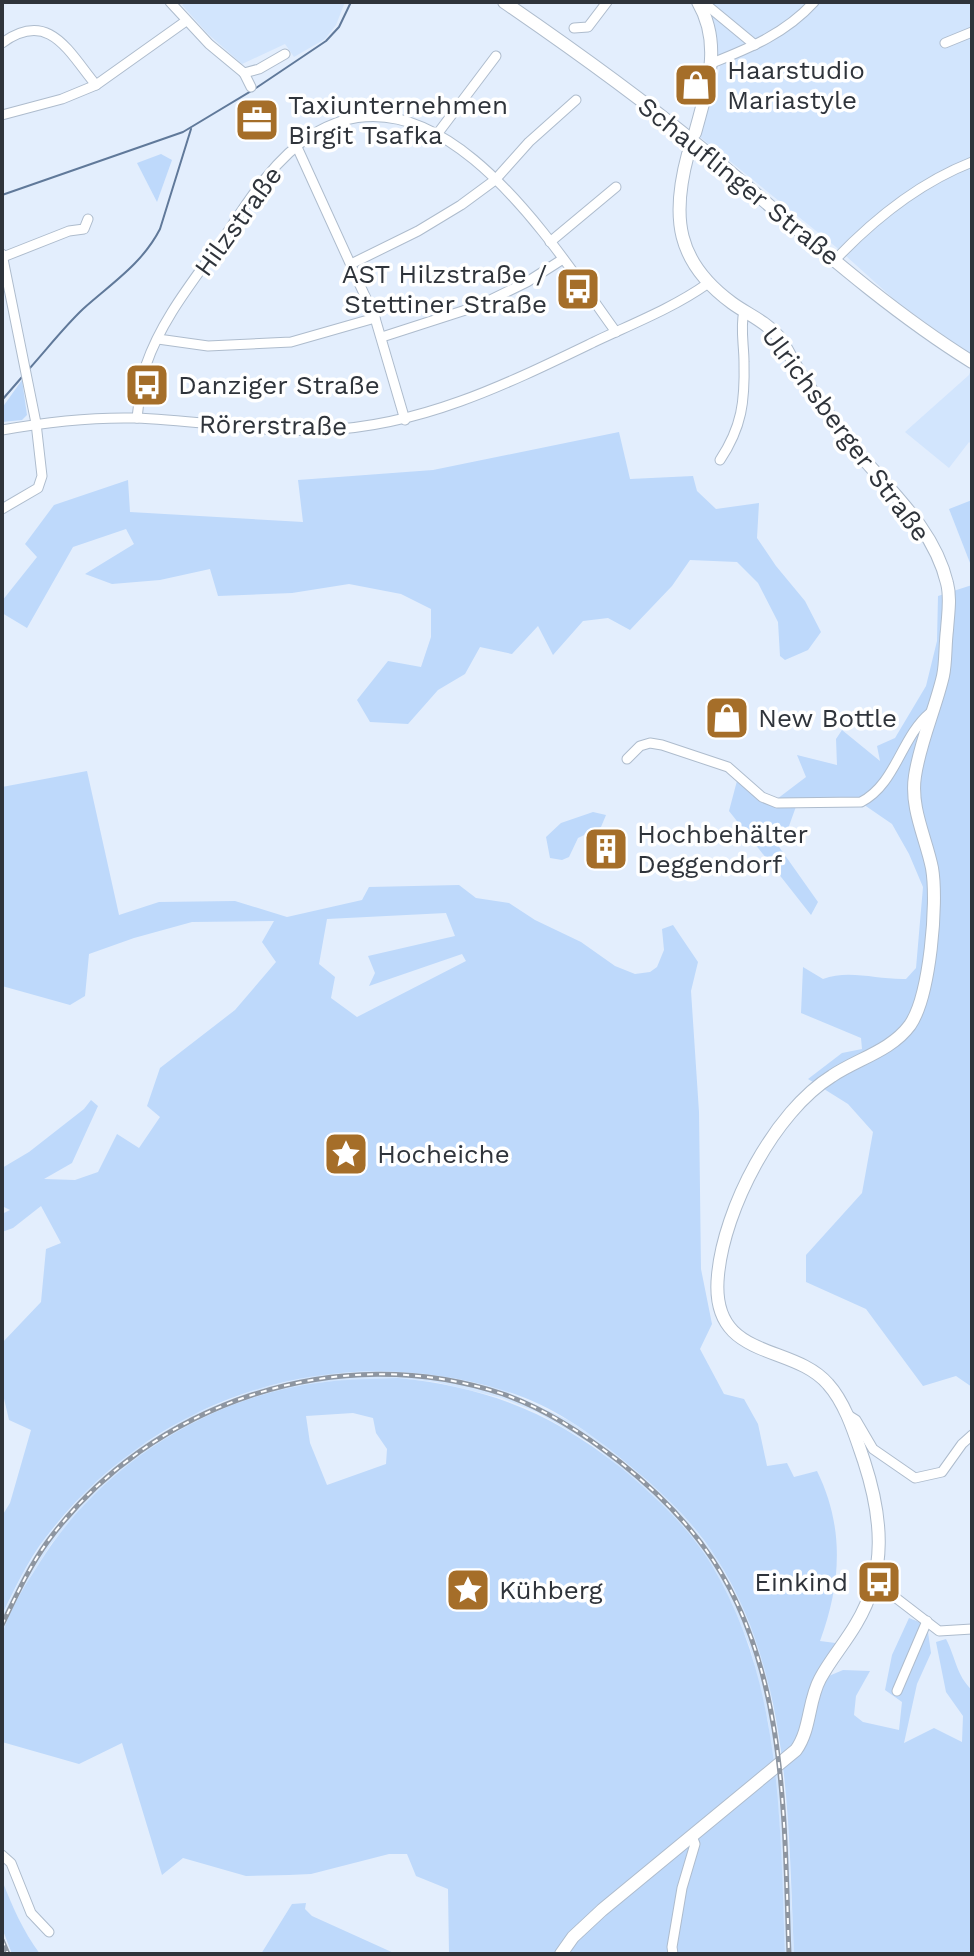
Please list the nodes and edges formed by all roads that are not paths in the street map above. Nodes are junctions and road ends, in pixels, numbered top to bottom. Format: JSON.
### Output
{"nodes":[{"id":1,"x":170,"y":2,"type":"edge"},
{"id":2,"x":504,"y":2,"type":"edge"},
{"id":3,"x":607,"y":2,"type":"edge"},
{"id":4,"x":700,"y":2,"type":"edge"},
{"id":5,"x":814,"y":2,"type":"edge"},
{"id":6,"x":186,"y":21,"type":"junction"},
{"id":7,"x":574,"y":28,"type":"dead end"},
{"id":8,"x":972,"y":32,"type":"edge"},
{"id":9,"x":2,"y":43,"type":"edge"},
{"id":10,"x":945,"y":43,"type":"dead end"},
{"id":11,"x":755,"y":45,"type":"junction"},
{"id":12,"x":285,"y":54,"type":"dead end"},
{"id":13,"x":496,"y":56,"type":"dead end"},
{"id":14,"x":712,"y":63,"type":"junction"},
{"id":15,"x":244,"y":73,"type":"junction"},
{"id":16,"x":96,"y":85,"type":"junction"},
{"id":17,"x":251,"y":87,"type":"dead end"},
{"id":18,"x":576,"y":100,"type":"dead end"},
{"id":19,"x":2,"y":115,"type":"edge"},
{"id":20,"x":438,"y":133,"type":"junction"},
{"id":21,"x":695,"y":133,"type":"dead end"},
{"id":22,"x":297,"y":147,"type":"junction"},
{"id":23,"x":688,"y":154,"type":"dead end"},
{"id":24,"x":972,"y":162,"type":"edge"},
{"id":25,"x":495,"y":180,"type":"junction"},
{"id":26,"x":616,"y":187,"type":"dead end"},
{"id":27,"x":88,"y":219,"type":"dead end"},
{"id":28,"x":550,"y":242,"type":"junction"},
{"id":29,"x":2,"y":256,"type":"edge"},
{"id":30,"x":563,"y":259,"type":"junction"},
{"id":31,"x":835,"y":260,"type":"junction"},
{"id":32,"x":351,"y":264,"type":"junction"},
{"id":33,"x":707,"y":284,"type":"junction"},
{"id":34,"x":744,"y":311,"type":"junction"},
{"id":35,"x":375,"y":318,"type":"junction"},
{"id":36,"x":616,"y":332,"type":"junction"},
{"id":37,"x":382,"y":337,"type":"junction"},
{"id":38,"x":158,"y":339,"type":"junction"},
{"id":39,"x":972,"y":362,"type":"edge"},
{"id":40,"x":137,"y":418,"type":"junction"},
{"id":41,"x":405,"y":420,"type":"junction"},
{"id":42,"x":36,"y":423,"type":"junction"},
{"id":43,"x":2,"y":430,"type":"edge"},
{"id":44,"x":720,"y":460,"type":"dead end"},
{"id":45,"x":2,"y":509,"type":"edge"},
{"id":46,"x":930,"y":713,"type":"junction"},
{"id":47,"x":627,"y":759,"type":"dead end"},
{"id":48,"x":845,"y":1413,"type":"junction"},
{"id":49,"x":972,"y":1435,"type":"edge"},
{"id":50,"x":874,"y":1581,"type":"junction"},
{"id":51,"x":927,"y":1621,"type":"junction"},
{"id":52,"x":972,"y":1629,"type":"edge"},
{"id":53,"x":897,"y":1691,"type":"dead end"},
{"id":54,"x":692,"y":1836,"type":"junction"},
{"id":55,"x":2,"y":1855,"type":"edge"},
{"id":56,"x":49,"y":1932,"type":"dead end"},
{"id":57,"x":561,"y":1954,"type":"edge"},
{"id":58,"x":673,"y":1954,"type":"edge"}],
"edges":[{"from":1,"to":6,"type":"street"},
{"from":2,"to":31,"type":"street","name":"Schauflinger Straße"},
{"from":3,"to":7,"type":"street"},
{"from":4,"to":11,"type":"street"},
{"from":4,"to":14,"type":"street"},
{"from":5,"to":11,"type":"street"},
{"from":6,"to":15,"type":"street"},
{"from":6,"to":16,"type":"street"},
{"from":8,"to":10,"type":"street"},
{"from":9,"to":16,"type":"street"},
{"from":11,"to":14,"type":"street"},
{"from":12,"to":15,"type":"street"},
{"from":13,"to":20,"type":"street"},
{"from":14,"to":21,"type":"street"},
{"from":15,"to":17,"type":"street"},
{"from":16,"to":19,"type":"street"},
{"from":18,"to":25,"type":"street"},
{"from":20,"to":22,"type":"street","name":"Hilzstraße"},
{"from":20,"to":25,"type":"street","name":"Hilzstraße"},
{"from":22,"to":32,"type":"street"},
{"from":22,"to":38,"type":"street","name":"Hilzstraße"},
{"from":23,"to":33,"type":"street","name":"Ulrichsberger Straße"},
{"from":24,"to":31,"type":"street"},
{"from":25,"to":28,"type":"street","name":"Hilzstraße"},
{"from":25,"to":32,"type":"street"},
{"from":26,"to":28,"type":"street"},
{"from":27,"to":29,"type":"street"},
{"from":28,"to":30,"type":"street","name":"Hilzstraße"},
{"from":29,"to":42,"type":"street"},
{"from":30,"to":36,"type":"street","name":"Hilzstraße"},
{"from":30,"to":37,"type":"street"},
{"from":31,"to":39,"type":"street","name":"Schauflinger Straße"},
{"from":32,"to":35,"type":"street"},
{"from":33,"to":34,"type":"street","name":"Ulrichsberger Straße"},
{"from":33,"to":36,"type":"street","name":"Rörerstraße"},
{"from":34,"to":44,"type":"street"},
{"from":34,"to":46,"type":"street","name":"Ulrichsberger Straße"},
{"from":35,"to":37,"type":"street"},
{"from":35,"to":38,"type":"street"},
{"from":36,"to":41,"type":"street","name":"Rörerstraße"},
{"from":37,"to":41,"type":"street"},
{"from":38,"to":40,"type":"street","name":"Hilzstraße"},
{"from":40,"to":41,"type":"street","name":"Rörerstraße"},
{"from":40,"to":42,"type":"street","name":"Rörerstraße"},
{"from":42,"to":43,"type":"street","name":"Rörerstraße"},
{"from":42,"to":45,"type":"street"},
{"from":46,"to":47,"type":"street"},
{"from":46,"to":48,"type":"street","name":"Ulrichsberger Straße"},
{"from":48,"to":49,"type":"street"},
{"from":48,"to":50,"type":"street","name":"Ulrichsberger Straße"},
{"from":50,"to":51,"type":"street"},
{"from":50,"to":54,"type":"street","name":"Ulrichsberger Straße"},
{"from":51,"to":52,"type":"street"},
{"from":51,"to":53,"type":"street"},
{"from":54,"to":57,"type":"street","name":"Ulrichsberger Straße"},
{"from":54,"to":58,"type":"street"},
{"from":55,"to":56,"type":"street"}]}
